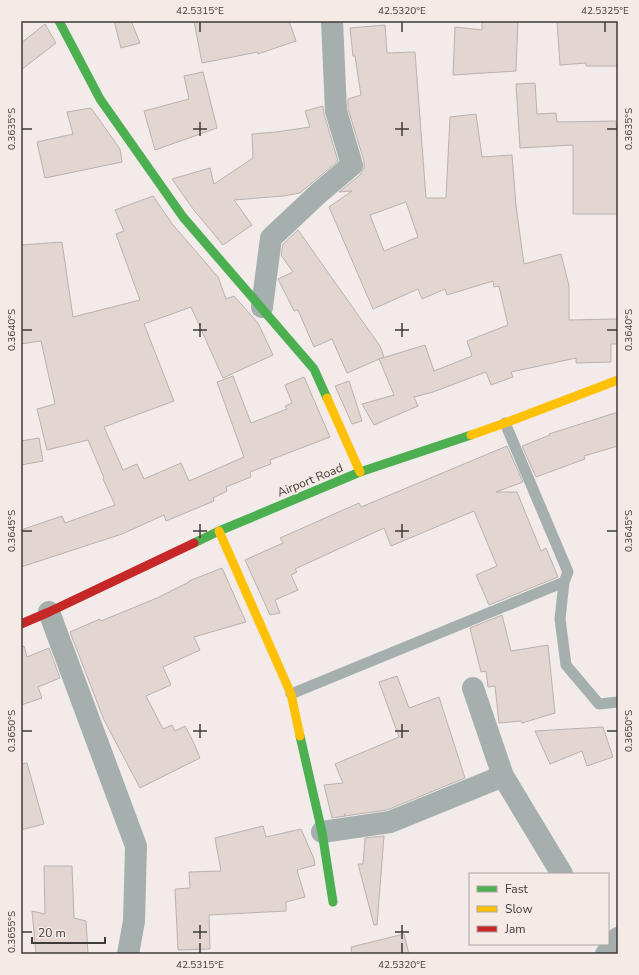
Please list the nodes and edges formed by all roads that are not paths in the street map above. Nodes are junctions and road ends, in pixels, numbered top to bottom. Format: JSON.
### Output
{"nodes":[{"id":1,"x":59,"y":21,"type":"edge"},
{"id":2,"x":332,"y":21,"type":"edge"},
{"id":3,"x":262,"y":307,"type":"junction"},
{"id":4,"x":618,"y":380,"type":"edge"},
{"id":5,"x":505,"y":423,"type":"junction"},
{"id":6,"x":360,"y":472,"type":"junction"},
{"id":7,"x":219,"y":531,"type":"junction"},
{"id":8,"x":564,"y":582,"type":"junction"},
{"id":9,"x":49,"y":612,"type":"junction"},
{"id":10,"x":21,"y":624,"type":"edge"},
{"id":11,"x":473,"y":688,"type":"dead end"},
{"id":12,"x":291,"y":694,"type":"junction"},
{"id":13,"x":618,"y":702,"type":"edge"},
{"id":14,"x":503,"y":776,"type":"junction"},
{"id":15,"x":322,"y":832,"type":"junction"},
{"id":16,"x":561,"y":873,"type":"edge"},
{"id":17,"x":332,"y":902,"type":"dead end"},
{"id":18,"x":128,"y":954,"type":"edge"}],
"edges":[{"from":1,"to":3,"type":"street"},
{"from":2,"to":3,"type":"street"},
{"from":3,"to":6,"type":"street"},
{"from":4,"to":5,"type":"street","name":"Airport Road"},
{"from":5,"to":6,"type":"street","name":"Airport Road"},
{"from":5,"to":8,"type":"lane"},
{"from":6,"to":7,"type":"street","name":"Airport Road"},
{"from":7,"to":9,"type":"street","name":"Airport Road"},
{"from":7,"to":12,"type":"street"},
{"from":8,"to":12,"type":"lane"},
{"from":8,"to":13,"type":"lane"},
{"from":9,"to":10,"type":"street","name":"Airport Road"},
{"from":9,"to":18,"type":"street"},
{"from":11,"to":14,"type":"street"},
{"from":12,"to":15,"type":"street"},
{"from":14,"to":15,"type":"street"},
{"from":14,"to":16,"type":"street"},
{"from":15,"to":17,"type":"street"}]}
